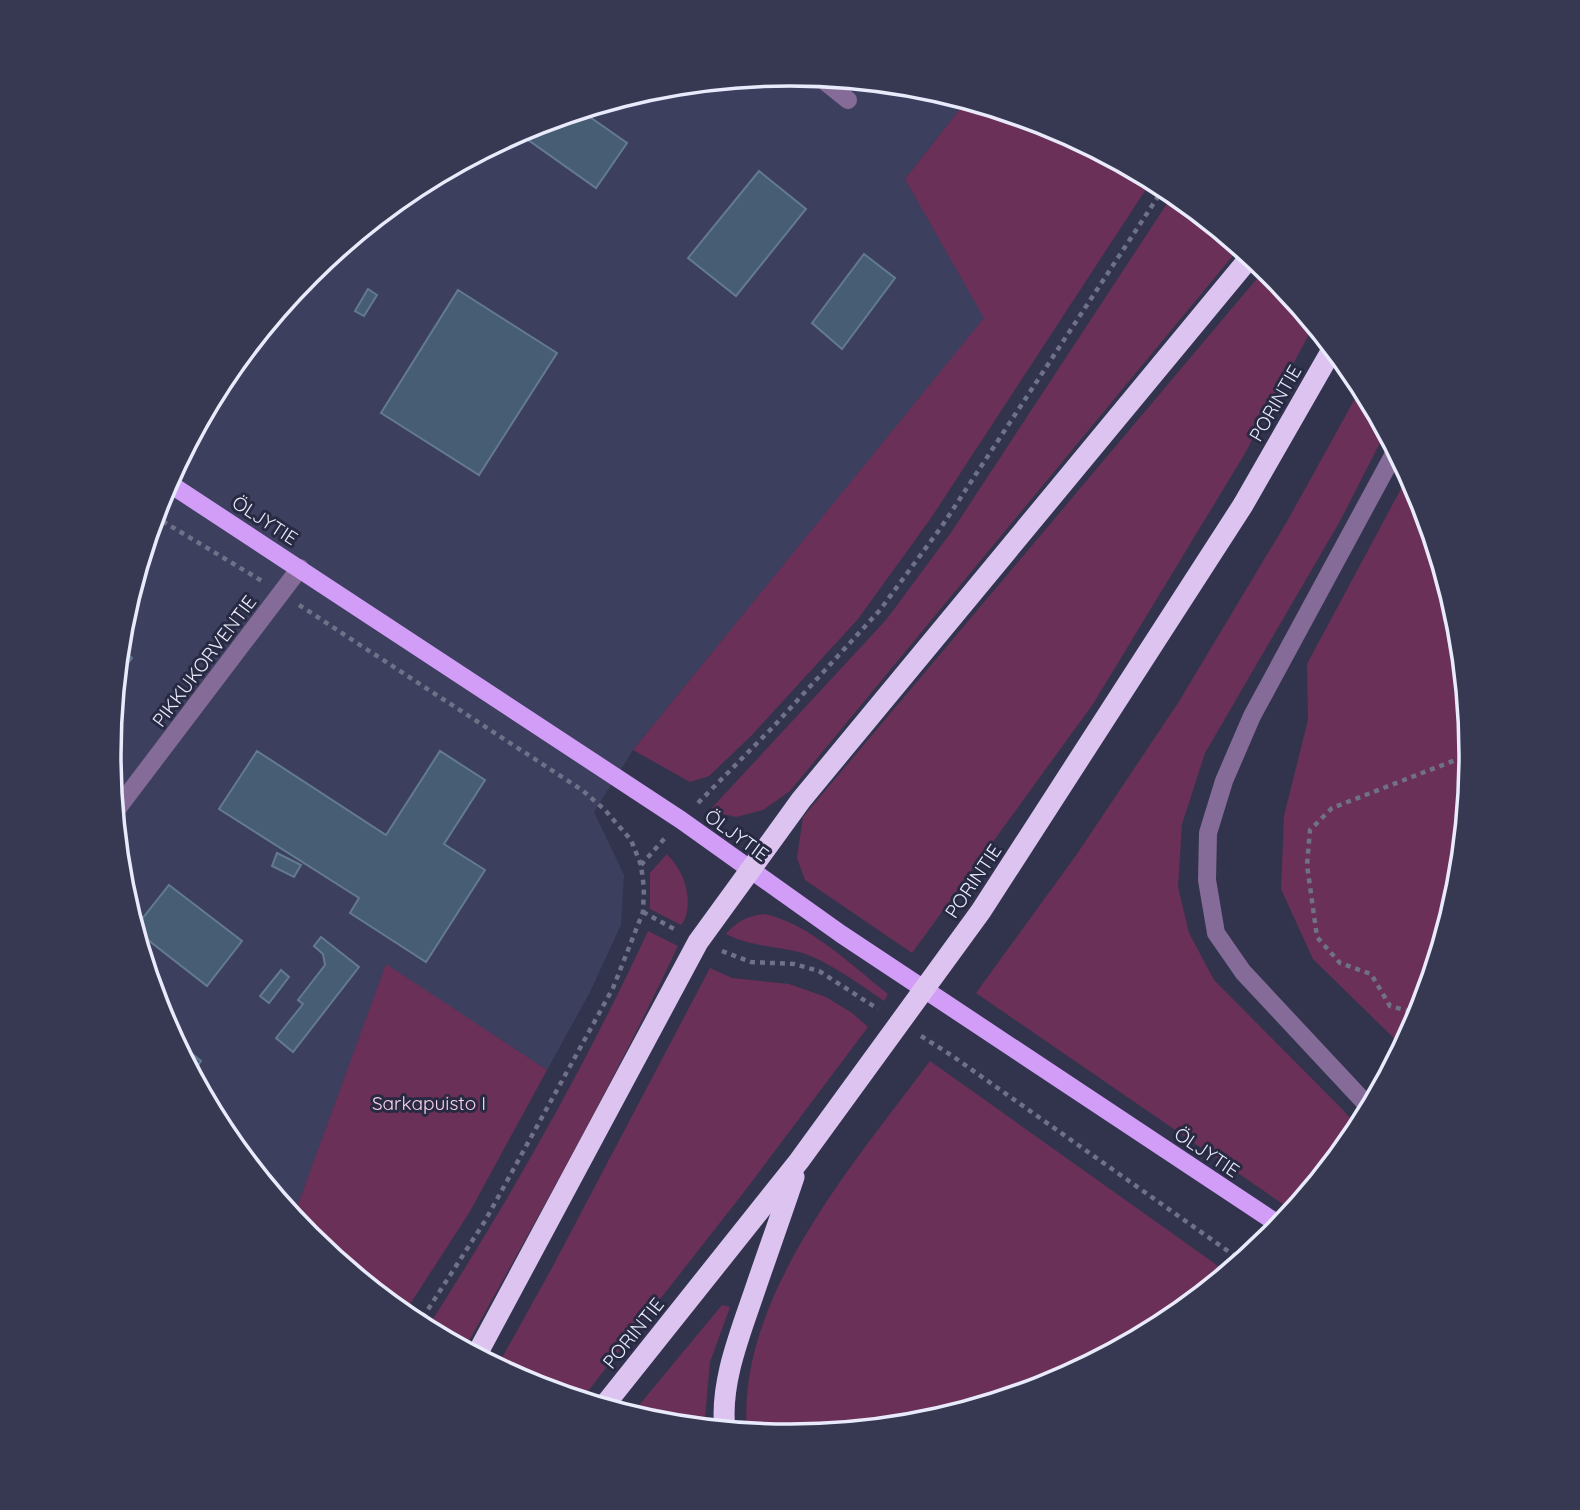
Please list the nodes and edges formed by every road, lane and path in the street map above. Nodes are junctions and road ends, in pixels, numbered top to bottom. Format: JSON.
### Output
{"nodes":[{"id":1,"x":832,"y":87,"type":"edge"},
{"id":2,"x":848,"y":100,"type":"dead end"},
{"id":3,"x":1158,"y":196,"type":"edge"},
{"id":4,"x":1244,"y":264,"type":"edge"},
{"id":5,"x":1328,"y":357,"type":"edge"},
{"id":6,"x":1391,"y":460,"type":"edge"},
{"id":7,"x":177,"y":488,"type":"edge"},
{"id":8,"x":163,"y":522,"type":"edge"},
{"id":9,"x":300,"y":568,"type":"junction"},
{"id":10,"x":282,"y":593,"type":"junction"},
{"id":11,"x":1459,"y":758,"type":"edge"},
{"id":12,"x":122,"y":802,"type":"edge"},
{"id":13,"x":681,"y":820,"type":"junction"},
{"id":14,"x":641,"y":865,"type":"junction"},
{"id":15,"x":749,"y":870,"type":"junction"},
{"id":16,"x":643,"y":912,"type":"junction"},
{"id":17,"x":698,"y":942,"type":"junction"},
{"id":18,"x":1408,"y":1011,"type":"edge"},
{"id":19,"x":885,"y":1013,"type":"dead end"},
{"id":20,"x":918,"y":1034,"type":"dead end"},
{"id":21,"x":1363,"y":1101,"type":"edge"},
{"id":22,"x":799,"y":1161,"type":"junction"},
{"id":23,"x":1271,"y":1219,"type":"edge"},
{"id":24,"x":1234,"y":1255,"type":"edge"},
{"id":25,"x":424,"y":1315,"type":"edge"},
{"id":26,"x":480,"y":1348,"type":"edge"},
{"id":27,"x":609,"y":1399,"type":"edge"},
{"id":28,"x":725,"y":1421,"type":"edge"}],
"edges":[{"from":1,"to":2,"type":"street"},
{"from":3,"to":13,"type":"path"},
{"from":4,"to":15,"type":"highway"},
{"from":5,"to":22,"type":"highway","name":"PORINTIE"},
{"from":6,"to":21,"type":"street"},
{"from":7,"to":9,"type":"main road","name":"ÖLJYTIE"},
{"from":8,"to":10,"type":"path"},
{"from":9,"to":10,"type":"street","name":"PIKKUKORVENTIE"},
{"from":9,"to":13,"type":"main road","name":"ÖLJYTIE"},
{"from":10,"to":12,"type":"street","name":"PIKKUKORVENTIE"},
{"from":10,"to":14,"type":"path"},
{"from":11,"to":18,"type":"path"},
{"from":13,"to":14,"type":"path"},
{"from":13,"to":15,"type":"main road","name":"ÖLJYTIE"},
{"from":14,"to":16,"type":"path"},
{"from":15,"to":17,"type":"highway"},
{"from":15,"to":23,"type":"main road","name":"ÖLJYTIE"},
{"from":16,"to":17,"type":"path"},
{"from":16,"to":25,"type":"path"},
{"from":17,"to":19,"type":"path"},
{"from":17,"to":26,"type":"highway"},
{"from":20,"to":24,"type":"path"},
{"from":22,"to":27,"type":"highway","name":"PORINTIE"},
{"from":22,"to":28,"type":"highway"}]}
